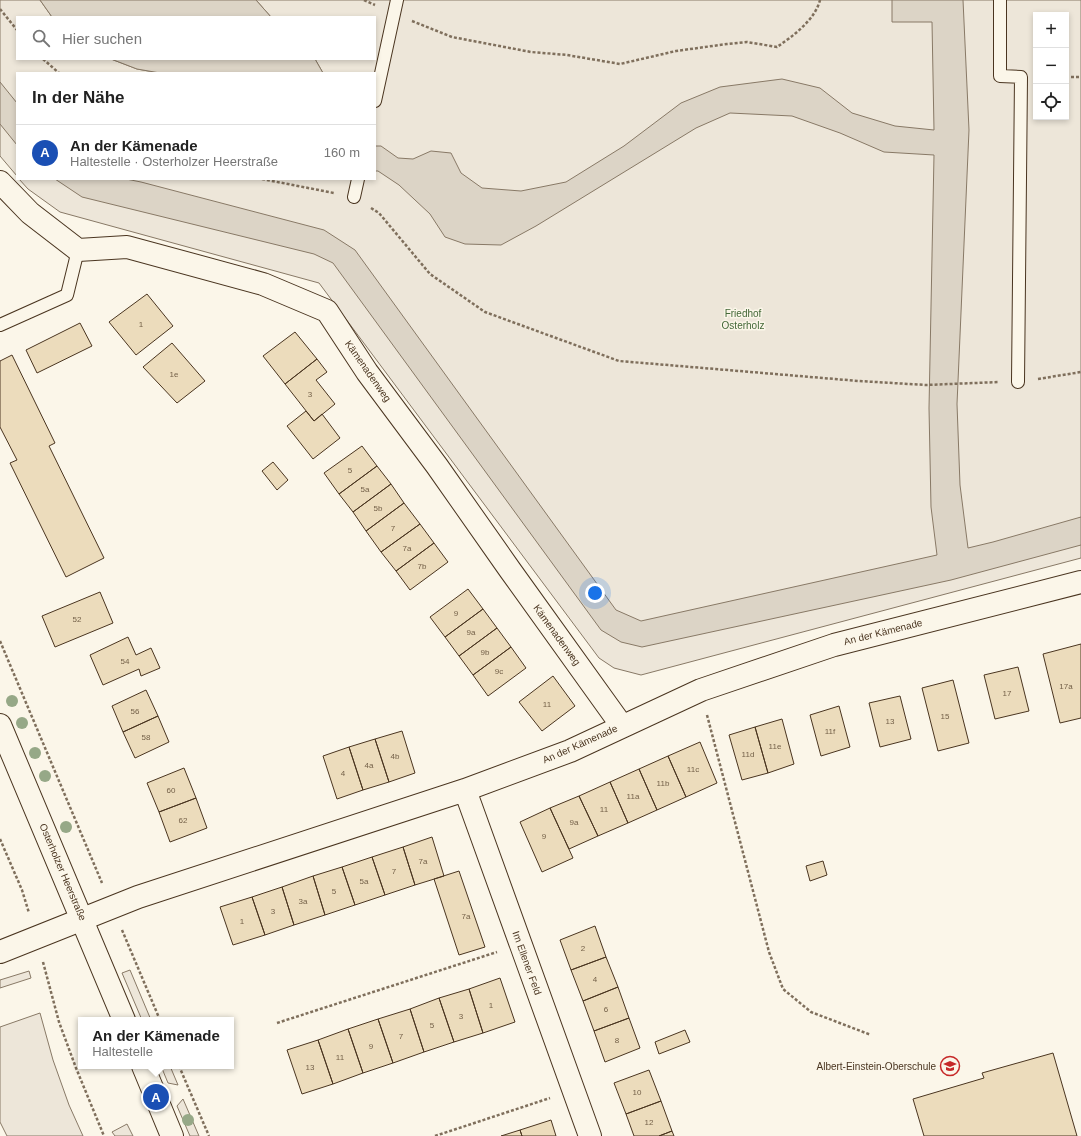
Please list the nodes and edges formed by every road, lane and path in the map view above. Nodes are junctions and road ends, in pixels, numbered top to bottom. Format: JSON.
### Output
{"nodes":[{"id":1,"x":364,"y":0,"type":"edge"},
{"id":2,"x":397,"y":0,"type":"edge"},
{"id":3,"x":820,"y":0,"type":"edge"},
{"id":4,"x":1000,"y":0,"type":"edge"},
{"id":5,"x":0,"y":9,"type":"edge"},
{"id":6,"x":394,"y":14,"type":"junction"},
{"id":7,"x":16,"y":29,"type":"edge"},
{"id":8,"x":44,"y":60,"type":"edge"},
{"id":9,"x":58,"y":72,"type":"edge"},
{"id":10,"x":1069,"y":77,"type":"edge"},
{"id":11,"x":1081,"y":77,"type":"edge"},
{"id":12,"x":376,"y":96,"type":"edge"},
{"id":13,"x":267,"y":180,"type":"edge"},
{"id":14,"x":358,"y":180,"type":"edge"},
{"id":15,"x":0,"y":182,"type":"edge"},
{"id":16,"x":354,"y":197,"type":"junction"},
{"id":17,"x":78,"y":250,"type":"junction"},
{"id":18,"x":0,"y":325,"type":"edge"},
{"id":19,"x":1018,"y":382,"type":"dead end"},
{"id":20,"x":966,"y":384,"type":"dead end"},
{"id":21,"x":1081,"y":582,"type":"edge"},
{"id":22,"x":0,"y":641,"type":"edge"},
{"id":23,"x":701,"y":690,"type":"junction"},
{"id":24,"x":0,"y":725,"type":"edge"},
{"id":25,"x":622,"y":726,"type":"junction"},
{"id":26,"x":465,"y":790,"type":"junction"},
{"id":27,"x":0,"y":839,"type":"edge"},
{"id":28,"x":113,"y":907,"type":"junction"},
{"id":29,"x":83,"y":919,"type":"junction"},
{"id":30,"x":37,"y":938,"type":"junction"},
{"id":31,"x":521,"y":944,"type":"junction"},
{"id":32,"x":0,"y":952,"type":"edge"},
{"id":33,"x":123,"y":1017,"type":"edge"},
{"id":34,"x":159,"y":1017,"type":"edge"},
{"id":35,"x":276,"y":1024,"type":"dead end"},
{"id":36,"x":871,"y":1035,"type":"dead end"},
{"id":37,"x":144,"y":1069,"type":"edge"},
{"id":38,"x":180,"y":1069,"type":"edge"},
{"id":39,"x":574,"y":1090,"type":"junction"},
{"id":40,"x":104,"y":1136,"type":"edge"},
{"id":41,"x":172,"y":1136,"type":"edge"},
{"id":42,"x":209,"y":1136,"type":"edge"},
{"id":43,"x":435,"y":1136,"type":"edge"},
{"id":44,"x":590,"y":1136,"type":"edge"}],
"edges":[{"from":1,"to":6,"type":"path"},
{"from":2,"to":6,"type":"lane"},
{"from":3,"to":6,"type":"path"},
{"from":4,"to":19,"type":"lane"},
{"from":5,"to":7,"type":"path"},
{"from":6,"to":12,"type":"lane"},
{"from":8,"to":9,"type":"path"},
{"from":10,"to":11,"type":"path"},
{"from":13,"to":16,"type":"path"},
{"from":14,"to":16,"type":"lane"},
{"from":15,"to":17,"type":"street"},
{"from":16,"to":20,"type":"path"},
{"from":17,"to":18,"type":"lane"},
{"from":17,"to":25,"type":"street","name":"Kämenadenweg"},
{"from":21,"to":23,"type":"street","name":"An der Kämenade"},
{"from":22,"to":28,"type":"path"},
{"from":23,"to":25,"type":"street","name":"An der Kämenade"},
{"from":23,"to":36,"type":"path"},
{"from":24,"to":29,"type":"street","name":"Osterholzer Heerstraße"},
{"from":25,"to":26,"type":"street","name":"An der Kämenade"},
{"from":26,"to":28,"type":"street","name":"An der Kämenade"},
{"from":26,"to":31,"type":"street","name":"Im Ellener Feld"},
{"from":27,"to":30,"type":"path"},
{"from":28,"to":29,"type":"street","name":"An der Kämenade"},
{"from":28,"to":34,"type":"path"},
{"from":29,"to":30,"type":"street","name":"An der Kämenade"},
{"from":29,"to":33,"type":"street","name":"Osterholzer Heerstraße"},
{"from":30,"to":32,"type":"street","name":"An der Kämenade"},
{"from":30,"to":40,"type":"path"},
{"from":31,"to":35,"type":"path"},
{"from":31,"to":39,"type":"street","name":"Im Ellener Feld"},
{"from":37,"to":41,"type":"street"},
{"from":38,"to":42,"type":"path"},
{"from":39,"to":43,"type":"path"},
{"from":39,"to":44,"type":"street","name":"Im Ellener Feld"}]}
